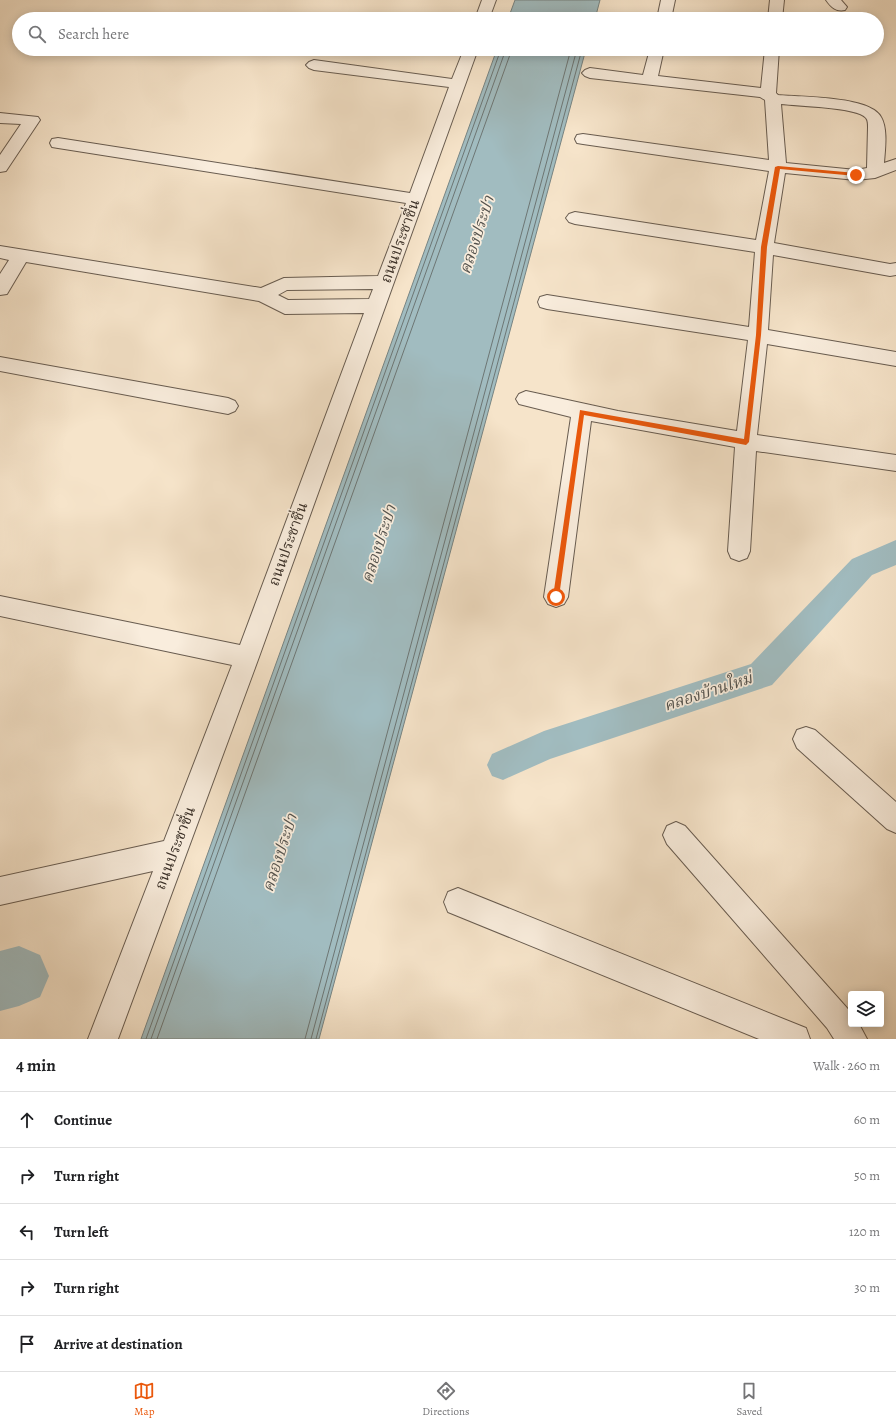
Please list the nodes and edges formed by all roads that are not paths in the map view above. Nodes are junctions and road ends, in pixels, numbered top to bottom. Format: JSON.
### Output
{"nodes":[{"id":1,"x":489,"y":0,"type":"edge"},
{"id":2,"x":668,"y":0,"type":"edge"},
{"id":3,"x":777,"y":0,"type":"edge"},
{"id":4,"x":485,"y":12,"type":"edge"},
{"id":5,"x":665,"y":12,"type":"edge"},
{"id":6,"x":776,"y":12,"type":"edge"},
{"id":7,"x":468,"y":56,"type":"edge"},
{"id":8,"x":655,"y":56,"type":"edge"},
{"id":9,"x":772,"y":56,"type":"edge"},
{"id":10,"x":314,"y":64,"type":"dead end"},
{"id":11,"x":590,"y":73,"type":"dead end"},
{"id":12,"x":650,"y":79,"type":"junction"},
{"id":13,"x":458,"y":84,"type":"junction"},
{"id":14,"x":770,"y":96,"type":"junction"},
{"id":15,"x":0,"y":118,"type":"edge"},
{"id":16,"x":583,"y":140,"type":"dead end"},
{"id":17,"x":58,"y":143,"type":"dead end"},
{"id":18,"x":896,"y":164,"type":"edge"},
{"id":19,"x":0,"y":167,"type":"edge"},
{"id":20,"x":778,"y":167,"type":"junction"},
{"id":21,"x":876,"y":174,"type":"junction"},
{"id":22,"x":415,"y":199,"type":"junction"},
{"id":23,"x":575,"y":218,"type":"dead end"},
{"id":24,"x":764,"y":247,"type":"junction"},
{"id":25,"x":0,"y":252,"type":"edge"},
{"id":26,"x":22,"y":255,"type":"junction"},
{"id":27,"x":896,"y":269,"type":"edge"},
{"id":28,"x":386,"y":282,"type":"junction"},
{"id":29,"x":0,"y":289,"type":"edge"},
{"id":30,"x":263,"y":295,"type":"junction"},
{"id":31,"x":547,"y":302,"type":"dead end"},
{"id":32,"x":376,"y":306,"type":"junction"},
{"id":33,"x":758,"y":335,"type":"junction"},
{"id":34,"x":896,"y":359,"type":"edge"},
{"id":35,"x":0,"y":364,"type":"edge"},
{"id":36,"x":526,"y":399,"type":"dead end"},
{"id":37,"x":228,"y":406,"type":"dead end"},
{"id":38,"x":582,"y":412,"type":"junction"},
{"id":39,"x":746,"y":442,"type":"junction"},
{"id":40,"x":896,"y":463,"type":"edge"},
{"id":41,"x":739,"y":551,"type":"dead end"},
{"id":42,"x":556,"y":597,"type":"dead end"},
{"id":43,"x":0,"y":606,"type":"edge"},
{"id":44,"x":247,"y":657,"type":"junction"},
{"id":45,"x":806,"y":739,"type":"dead end"},
{"id":46,"x":896,"y":820,"type":"edge"},
{"id":47,"x":676,"y":835,"type":"dead end"},
{"id":48,"x":173,"y":853,"type":"junction"},
{"id":49,"x":0,"y":890,"type":"edge"},
{"id":50,"x":458,"y":902,"type":"dead end"},
{"id":51,"x":103,"y":1039,"type":"edge"},
{"id":52,"x":795,"y":1039,"type":"edge"},
{"id":53,"x":852,"y":1039,"type":"edge"}],
"edges":[{"from":1,"to":4,"type":"street"},
{"from":2,"to":5,"type":"street"},
{"from":3,"to":6,"type":"street"},
{"from":7,"to":13,"type":"street","name":"ถนนประชาชื่น"},
{"from":8,"to":12,"type":"street"},
{"from":9,"to":14,"type":"street"},
{"from":10,"to":13,"type":"street"},
{"from":11,"to":12,"type":"street"},
{"from":12,"to":14,"type":"street"},
{"from":13,"to":22,"type":"street","name":"ถนนประชาชื่น"},
{"from":14,"to":20,"type":"street"},
{"from":14,"to":21,"type":"street"},
{"from":15,"to":19,"type":"street"},
{"from":16,"to":20,"type":"street"},
{"from":17,"to":22,"type":"street"},
{"from":18,"to":21,"type":"street"},
{"from":20,"to":21,"type":"street"},
{"from":20,"to":24,"type":"street"},
{"from":22,"to":28,"type":"street","name":"ถนนประชาชื่น"},
{"from":23,"to":24,"type":"street"},
{"from":24,"to":27,"type":"street"},
{"from":24,"to":33,"type":"street"},
{"from":25,"to":26,"type":"street"},
{"from":26,"to":29,"type":"street"},
{"from":26,"to":30,"type":"street"},
{"from":28,"to":30,"type":"street"},
{"from":28,"to":32,"type":"street","name":"ถนนประชาชื่น"},
{"from":30,"to":32,"type":"street"},
{"from":31,"to":33,"type":"street"},
{"from":32,"to":44,"type":"street","name":"ถนนประชาชื่น"},
{"from":33,"to":34,"type":"street"},
{"from":33,"to":39,"type":"street"},
{"from":35,"to":37,"type":"street"},
{"from":36,"to":38,"type":"street"},
{"from":38,"to":39,"type":"street"},
{"from":38,"to":42,"type":"street"},
{"from":39,"to":40,"type":"street"},
{"from":39,"to":41,"type":"street"},
{"from":43,"to":44,"type":"street"},
{"from":44,"to":48,"type":"street","name":"ถนนประชาชื่น"},
{"from":45,"to":46,"type":"street"},
{"from":47,"to":53,"type":"street"},
{"from":48,"to":49,"type":"street"},
{"from":48,"to":51,"type":"street","name":"ถนนประชาชื่น"},
{"from":50,"to":52,"type":"street"}]}
